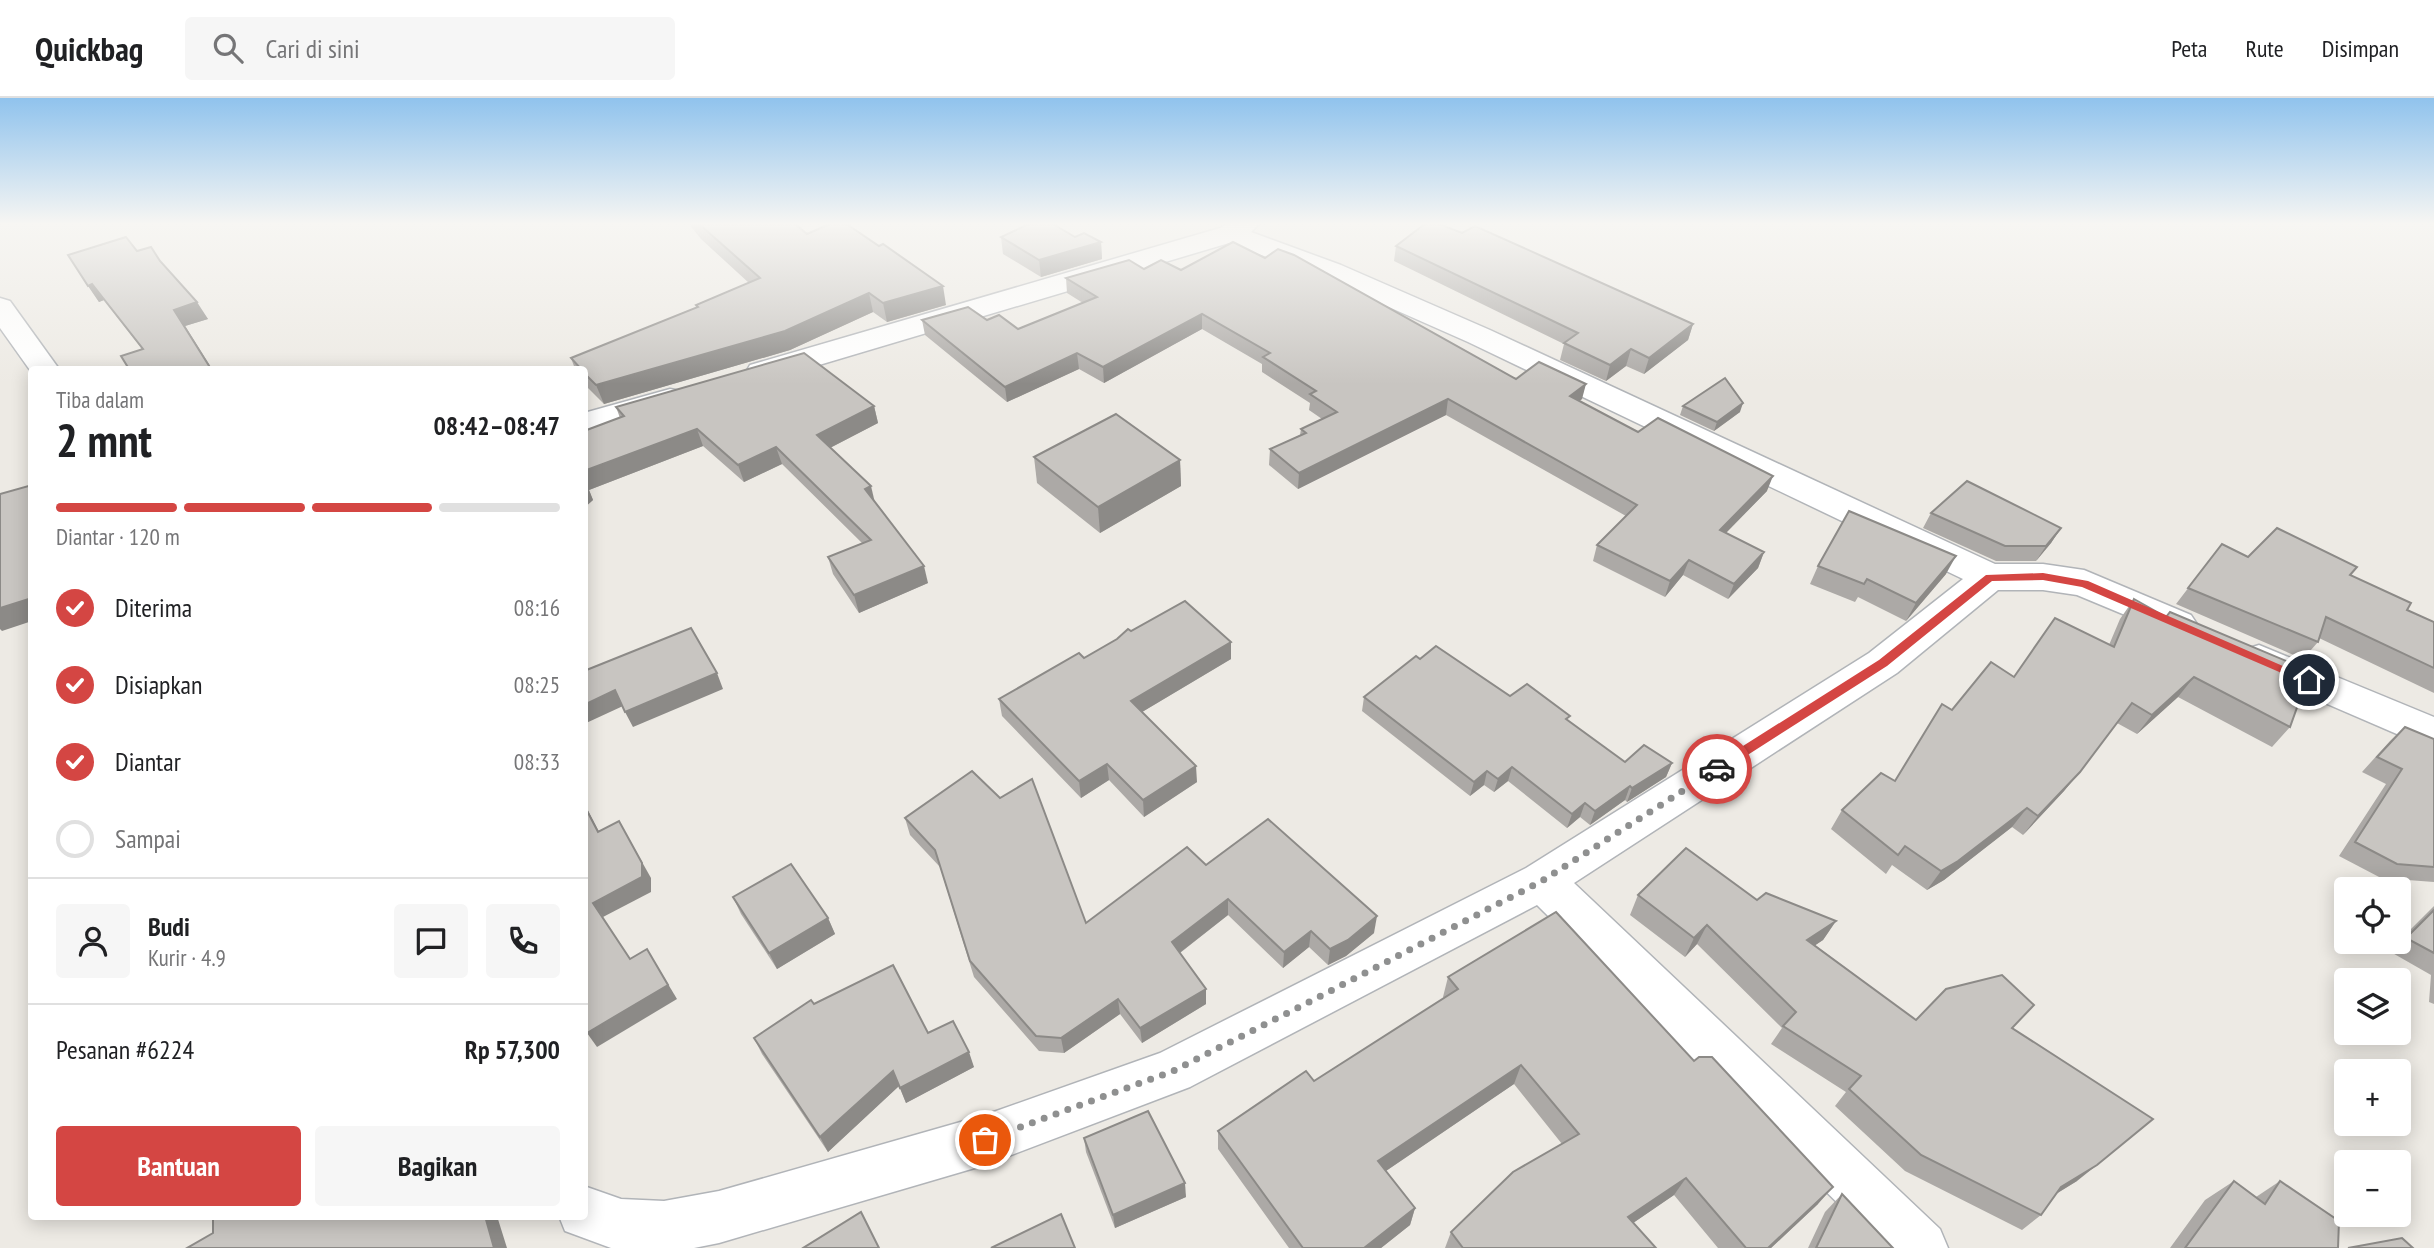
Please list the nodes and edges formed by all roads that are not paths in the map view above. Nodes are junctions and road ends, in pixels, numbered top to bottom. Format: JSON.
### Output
{"nodes":[{"id":1,"x":1079,"y":277,"type":"edge"},
{"id":2,"x":1344,"y":277,"type":"edge"},
{"id":3,"x":0,"y":307,"type":"edge"},
{"id":4,"x":42,"y":366,"type":"edge"},
{"id":5,"x":730,"y":381,"type":"edge"},
{"id":6,"x":690,"y":392,"type":"edge"},
{"id":7,"x":588,"y":422,"type":"edge"},
{"id":8,"x":1990,"y":577,"type":"junction"},
{"id":9,"x":2434,"y":734,"type":"edge"},
{"id":10,"x":1542,"y":881,"type":"junction"},
{"id":11,"x":588,"y":1213,"type":"edge"},
{"id":12,"x":717,"y":1232,"type":"edge"},
{"id":13,"x":1921,"y":1248,"type":"edge"}],
"edges":[{"from":1,"to":5,"type":"street"},
{"from":2,"to":8,"type":"street"},
{"from":3,"to":4,"type":"street"},
{"from":6,"to":7,"type":"street"},
{"from":8,"to":9,"type":"street"},
{"from":8,"to":10,"type":"street"},
{"from":10,"to":12,"type":"street"},
{"from":10,"to":13,"type":"street"},
{"from":11,"to":12,"type":"street"}]}
